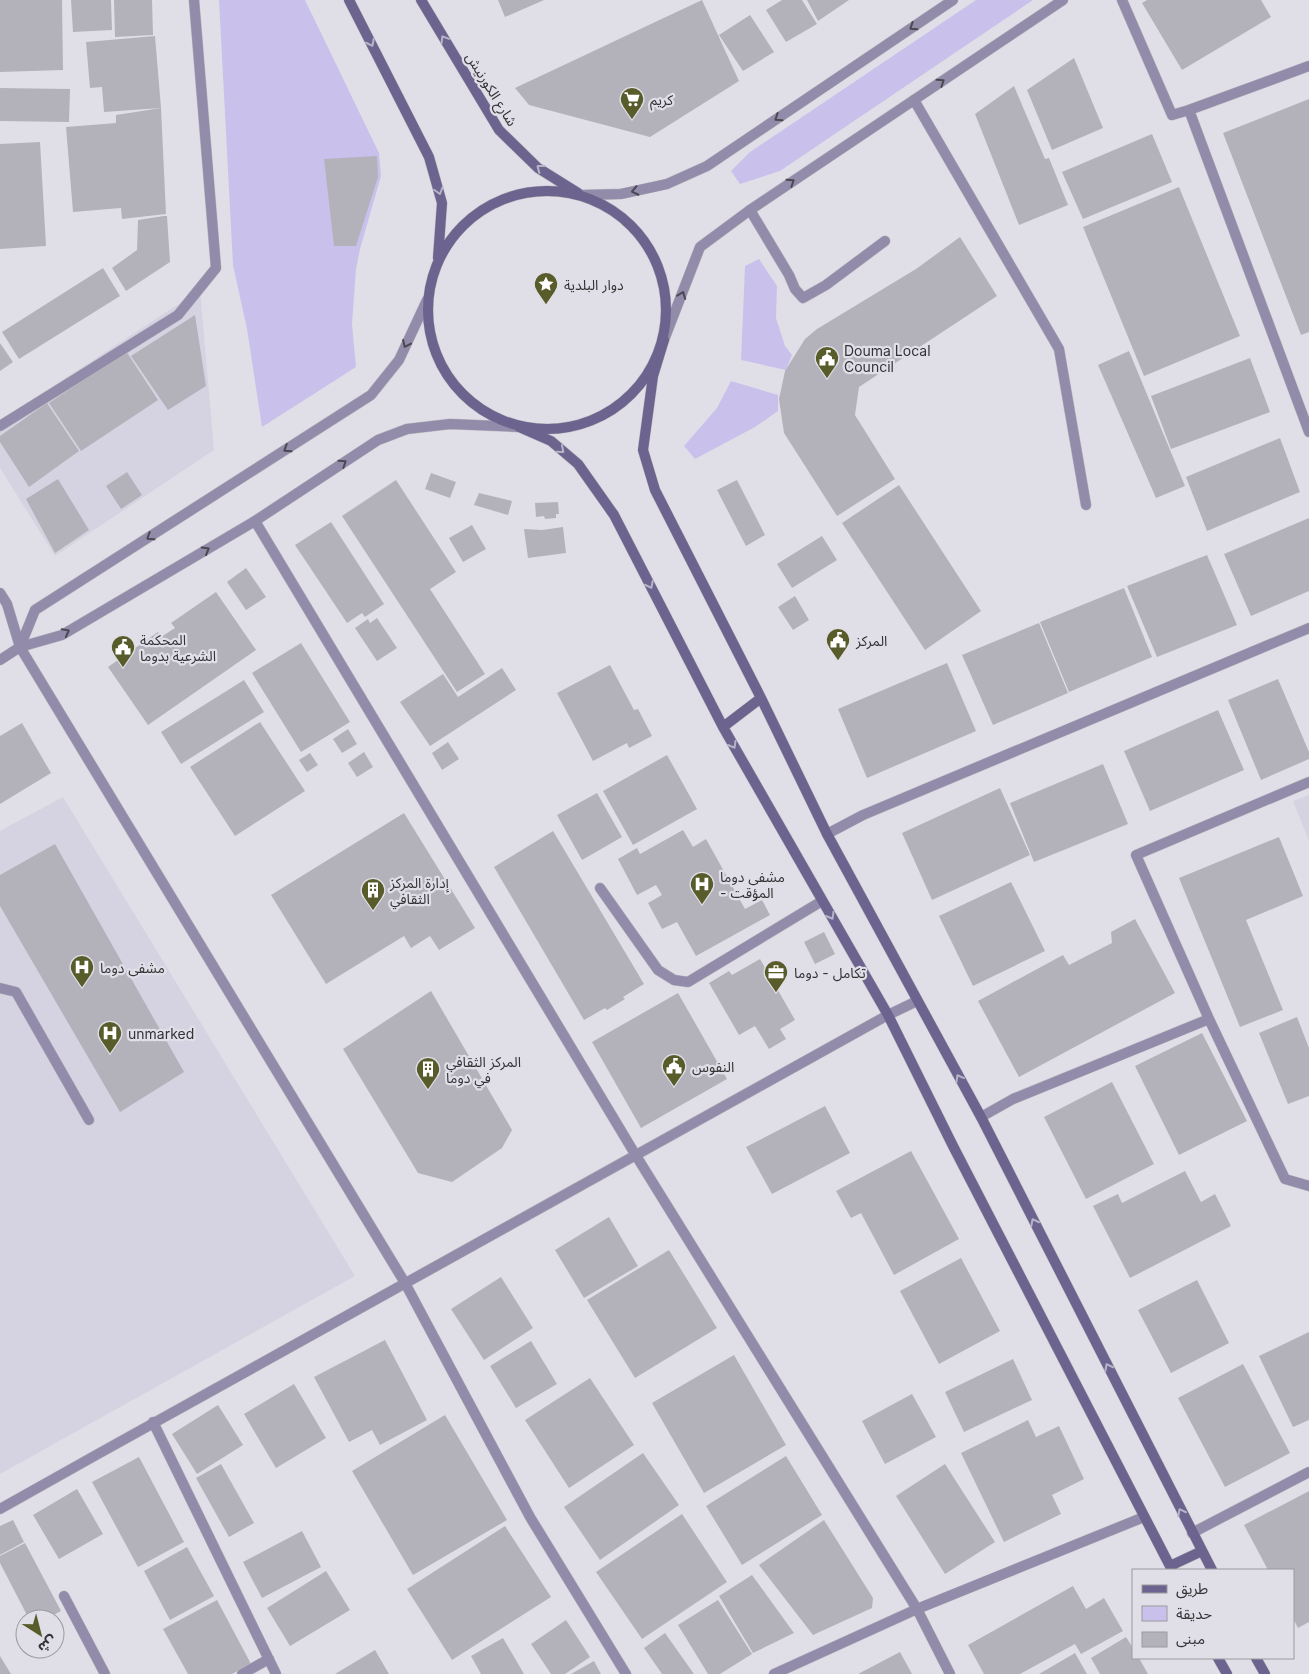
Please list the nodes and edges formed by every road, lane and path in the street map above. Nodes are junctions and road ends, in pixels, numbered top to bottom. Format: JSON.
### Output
{"nodes":[{"id":1,"x":194,"y":0,"type":"edge"},
{"id":2,"x":349,"y":0,"type":"edge"},
{"id":3,"x":421,"y":0,"type":"edge"},
{"id":4,"x":953,"y":0,"type":"edge"},
{"id":5,"x":1063,"y":0,"type":"edge"},
{"id":6,"x":1122,"y":0,"type":"edge"},
{"id":7,"x":1309,"y":66,"type":"edge"},
{"id":8,"x":914,"y":100,"type":"junction"},
{"id":9,"x":1189,"y":110,"type":"junction"},
{"id":10,"x":581,"y":195,"type":"junction"},
{"id":11,"x":750,"y":210,"type":"junction"},
{"id":12,"x":884,"y":242,"type":"dead end"},
{"id":13,"x":438,"y":261,"type":"junction"},
{"id":14,"x":427,"y":300,"type":"junction"},
{"id":15,"x":664,"y":340,"type":"junction"},
{"id":16,"x":0,"y":426,"type":"edge"},
{"id":17,"x":519,"y":427,"type":"junction"},
{"id":18,"x":1309,"y":432,"type":"edge"},
{"id":19,"x":1086,"y":505,"type":"dead end"},
{"id":20,"x":255,"y":521,"type":"junction"},
{"id":21,"x":0,"y":593,"type":"edge"},
{"id":22,"x":1309,"y":628,"type":"edge"},
{"id":23,"x":20,"y":647,"type":"junction"},
{"id":24,"x":0,"y":660,"type":"edge"},
{"id":25,"x":762,"y":698,"type":"junction"},
{"id":26,"x":723,"y":727,"type":"junction"},
{"id":27,"x":1309,"y":782,"type":"edge"},
{"id":28,"x":827,"y":834,"type":"junction"},
{"id":29,"x":600,"y":888,"type":"dead end"},
{"id":30,"x":822,"y":901,"type":"junction"},
{"id":31,"x":0,"y":988,"type":"edge"},
{"id":32,"x":917,"y":1001,"type":"junction"},
{"id":33,"x":888,"y":1015,"type":"junction"},
{"id":34,"x":1209,"y":1019,"type":"junction"},
{"id":35,"x":981,"y":1117,"type":"junction"},
{"id":36,"x":89,"y":1120,"type":"dead end"},
{"id":37,"x":635,"y":1154,"type":"junction"},
{"id":38,"x":1309,"y":1186,"type":"edge"},
{"id":39,"x":405,"y":1284,"type":"junction"},
{"id":40,"x":153,"y":1422,"type":"junction"},
{"id":41,"x":1309,"y":1472,"type":"edge"},
{"id":42,"x":0,"y":1509,"type":"edge"},
{"id":43,"x":1144,"y":1517,"type":"junction"},
{"id":44,"x":1192,"y":1533,"type":"junction"},
{"id":45,"x":1202,"y":1551,"type":"junction"},
{"id":46,"x":1171,"y":1568,"type":"edge"},
{"id":47,"x":1211,"y":1569,"type":"edge"},
{"id":48,"x":64,"y":1596,"type":"dead end"},
{"id":49,"x":917,"y":1609,"type":"junction"},
{"id":50,"x":269,"y":1659,"type":"junction"},
{"id":51,"x":1219,"y":1659,"type":"edge"},
{"id":52,"x":1257,"y":1659,"type":"edge"},
{"id":53,"x":105,"y":1674,"type":"edge"},
{"id":54,"x":242,"y":1674,"type":"edge"},
{"id":55,"x":276,"y":1674,"type":"edge"},
{"id":56,"x":626,"y":1674,"type":"edge"},
{"id":57,"x":774,"y":1674,"type":"edge"},
{"id":58,"x":950,"y":1674,"type":"edge"},
{"id":59,"x":1227,"y":1674,"type":"edge"},
{"id":60,"x":1265,"y":1674,"type":"edge"}],
"edges":[{"from":1,"to":16,"type":"street"},
{"from":2,"to":13,"type":"main road","one_way":true},
{"from":10,"to":3,"type":"main road","name":"شارع الكورنيش","one_way":true},
{"from":4,"to":10,"type":"street","one_way":true},
{"from":8,"to":5,"type":"street","one_way":true},
{"from":6,"to":9,"type":"street"},
{"from":7,"to":9,"type":"street"},
{"from":11,"to":8,"type":"street","one_way":true},
{"from":8,"to":19,"type":"street"},
{"from":9,"to":18,"type":"street"},
{"from":10,"to":13,"type":"main road"},
{"from":10,"to":15,"type":"main road"},
{"from":11,"to":12,"type":"street"},
{"from":15,"to":11,"type":"street","one_way":true},
{"from":13,"to":14,"type":"main road"},
{"from":14,"to":17,"type":"main road"},
{"from":14,"to":23,"type":"street","one_way":true},
{"from":15,"to":17,"type":"main road"},
{"from":15,"to":25,"type":"main road"},
{"from":20,"to":17,"type":"street","one_way":true},
{"from":17,"to":26,"type":"main road","one_way":true},
{"from":23,"to":20,"type":"street","one_way":true},
{"from":20,"to":37,"type":"street"},
{"from":21,"to":23,"type":"street"},
{"from":22,"to":28,"type":"street"},
{"from":23,"to":24,"type":"street"},
{"from":23,"to":39,"type":"street"},
{"from":25,"to":26,"type":"main road"},
{"from":25,"to":28,"type":"main road"},
{"from":26,"to":30,"type":"main road","one_way":true},
{"from":27,"to":34,"type":"street"},
{"from":28,"to":32,"type":"main road"},
{"from":29,"to":30,"type":"street"},
{"from":30,"to":33,"type":"main road","one_way":true},
{"from":31,"to":36,"type":"street"},
{"from":32,"to":33,"type":"street"},
{"from":35,"to":32,"type":"main road","one_way":true},
{"from":33,"to":37,"type":"street"},
{"from":33,"to":43,"type":"main road"},
{"from":34,"to":35,"type":"street"},
{"from":34,"to":38,"type":"street"},
{"from":44,"to":35,"type":"main road","one_way":true},
{"from":37,"to":39,"type":"street"},
{"from":37,"to":49,"type":"street"},
{"from":39,"to":40,"type":"street"},
{"from":39,"to":56,"type":"street"},
{"from":40,"to":42,"type":"street"},
{"from":40,"to":50,"type":"street"},
{"from":41,"to":44,"type":"street"},
{"from":43,"to":46,"type":"main road"},
{"from":43,"to":49,"type":"street"},
{"from":44,"to":45,"type":"main road"},
{"from":45,"to":46,"type":"main road"},
{"from":45,"to":47,"type":"main road"},
{"from":48,"to":53,"type":"street"},
{"from":49,"to":57,"type":"street"},
{"from":49,"to":58,"type":"street"},
{"from":50,"to":54,"type":"street"},
{"from":50,"to":55,"type":"street"},
{"from":51,"to":59,"type":"main road"},
{"from":52,"to":60,"type":"main road"}]}
